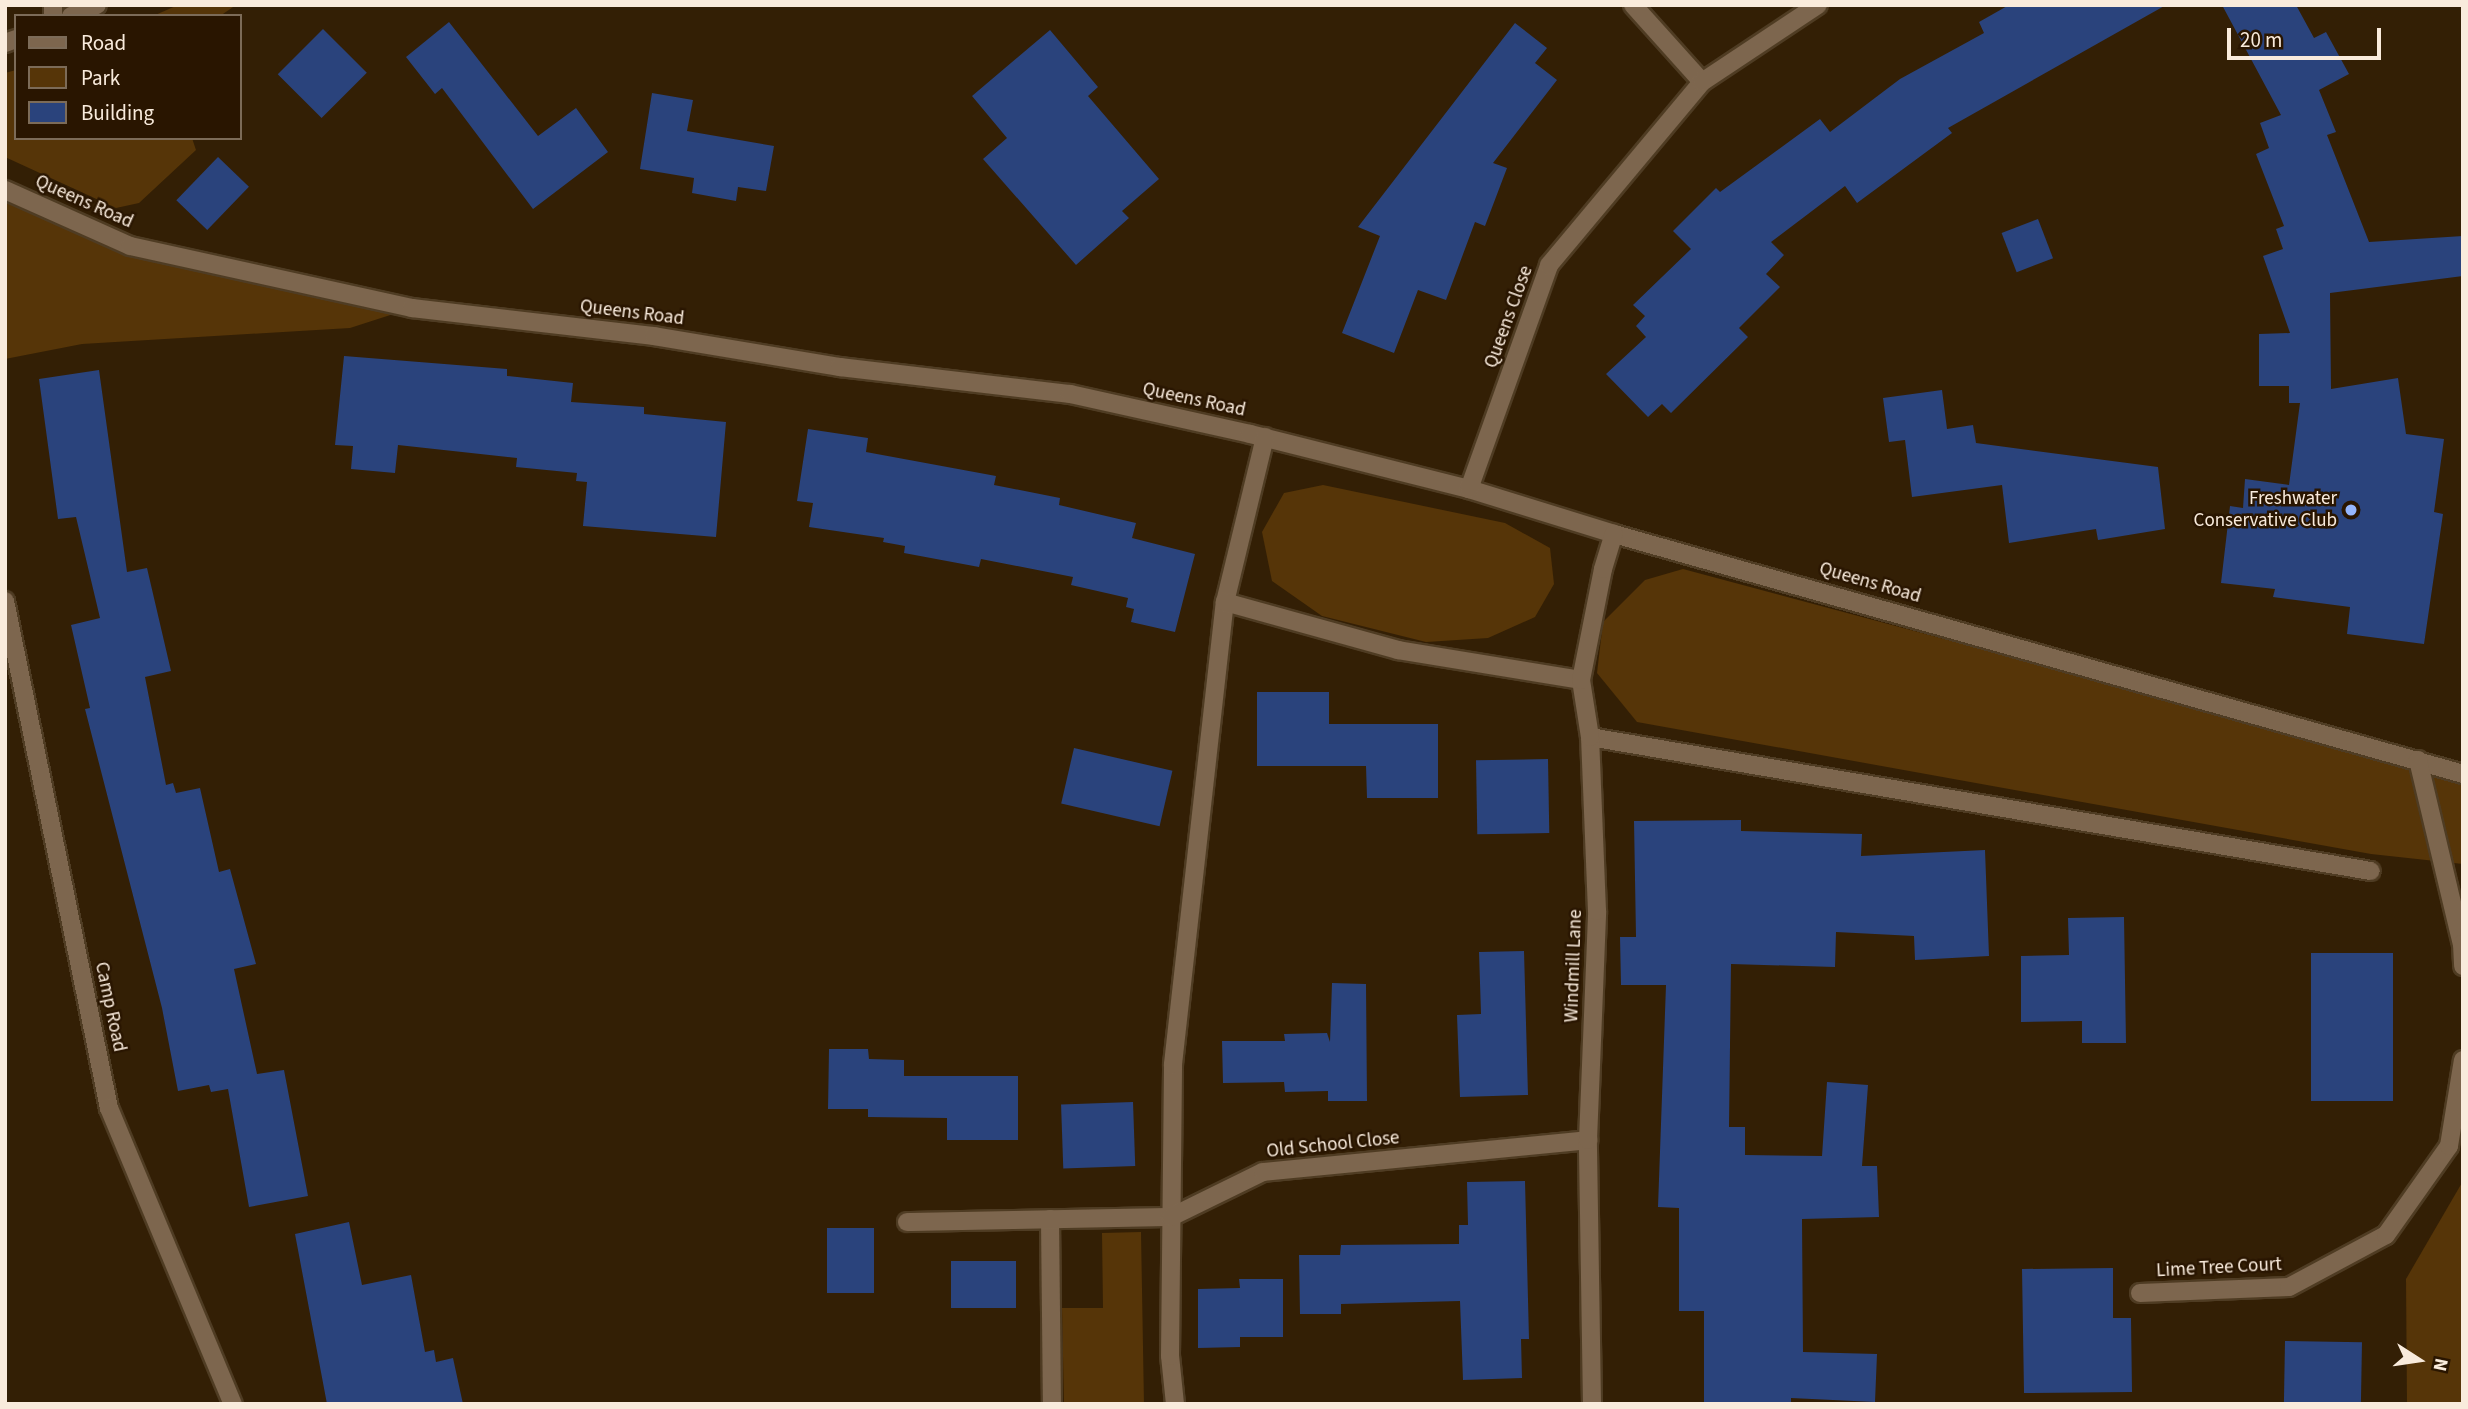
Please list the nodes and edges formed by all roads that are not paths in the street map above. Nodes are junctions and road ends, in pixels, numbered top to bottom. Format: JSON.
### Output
{"nodes":[{"id":1,"x":97,"y":5,"type":"edge"},
{"id":2,"x":1633,"y":5,"type":"edge"},
{"id":3,"x":1818,"y":5,"type":"edge"},
{"id":4,"x":76,"y":14,"type":"edge"},
{"id":5,"x":1702,"y":82,"type":"junction"},
{"id":6,"x":5,"y":190,"type":"edge"},
{"id":7,"x":1265,"y":437,"type":"junction"},
{"id":8,"x":1469,"y":489,"type":"junction"},
{"id":9,"x":1614,"y":534,"type":"junction"},
{"id":10,"x":5,"y":601,"type":"edge"},
{"id":11,"x":1225,"y":602,"type":"junction"},
{"id":12,"x":1581,"y":680,"type":"junction"},
{"id":13,"x":1590,"y":737,"type":"junction"},
{"id":14,"x":2418,"y":760,"type":"junction"},
{"id":15,"x":2463,"y":774,"type":"edge"},
{"id":16,"x":2371,"y":871,"type":"dead end"},
{"id":17,"x":2463,"y":967,"type":"edge"},
{"id":18,"x":2463,"y":1060,"type":"edge"},
{"id":19,"x":1588,"y":1140,"type":"junction"},
{"id":20,"x":1171,"y":1217,"type":"junction"},
{"id":21,"x":1050,"y":1219,"type":"junction"},
{"id":22,"x":907,"y":1222,"type":"dead end"},
{"id":23,"x":2140,"y":1293,"type":"dead end"},
{"id":24,"x":233,"y":1404,"type":"edge"},
{"id":25,"x":1052,"y":1404,"type":"edge"},
{"id":26,"x":1175,"y":1404,"type":"edge"},
{"id":27,"x":1592,"y":1404,"type":"edge"}],
"edges":[{"from":1,"to":4,"type":"street"},
{"from":2,"to":5,"type":"street"},
{"from":3,"to":5,"type":"street","name":"Queens Close"},
{"from":5,"to":8,"type":"street","name":"Queens Close"},
{"from":6,"to":7,"type":"street","name":"Queens Road"},
{"from":7,"to":8,"type":"street","name":"Queens Road"},
{"from":7,"to":11,"type":"street","name":"Queens Road"},
{"from":8,"to":9,"type":"street","name":"Queens Road"},
{"from":9,"to":12,"type":"street","name":"Windmill Lane"},
{"from":9,"to":14,"type":"street","name":"Queens Road"},
{"from":10,"to":24,"type":"street","name":"Camp Road"},
{"from":11,"to":12,"type":"street"},
{"from":11,"to":20,"type":"street","name":"Queens Road"},
{"from":12,"to":13,"type":"street","name":"Windmill Lane"},
{"from":13,"to":16,"type":"street"},
{"from":13,"to":19,"type":"street","name":"Windmill Lane"},
{"from":14,"to":15,"type":"street","name":"Queens Road"},
{"from":14,"to":17,"type":"street"},
{"from":18,"to":23,"type":"street","name":"Lime Tree Court"},
{"from":19,"to":20,"type":"street","name":"Old School Close"},
{"from":19,"to":27,"type":"street","name":"Windmill Lane"},
{"from":20,"to":21,"type":"street","name":"Old School Close"},
{"from":20,"to":26,"type":"street","name":"Queens Road"},
{"from":21,"to":22,"type":"street","name":"Old School Close"},
{"from":21,"to":25,"type":"street"}]}
